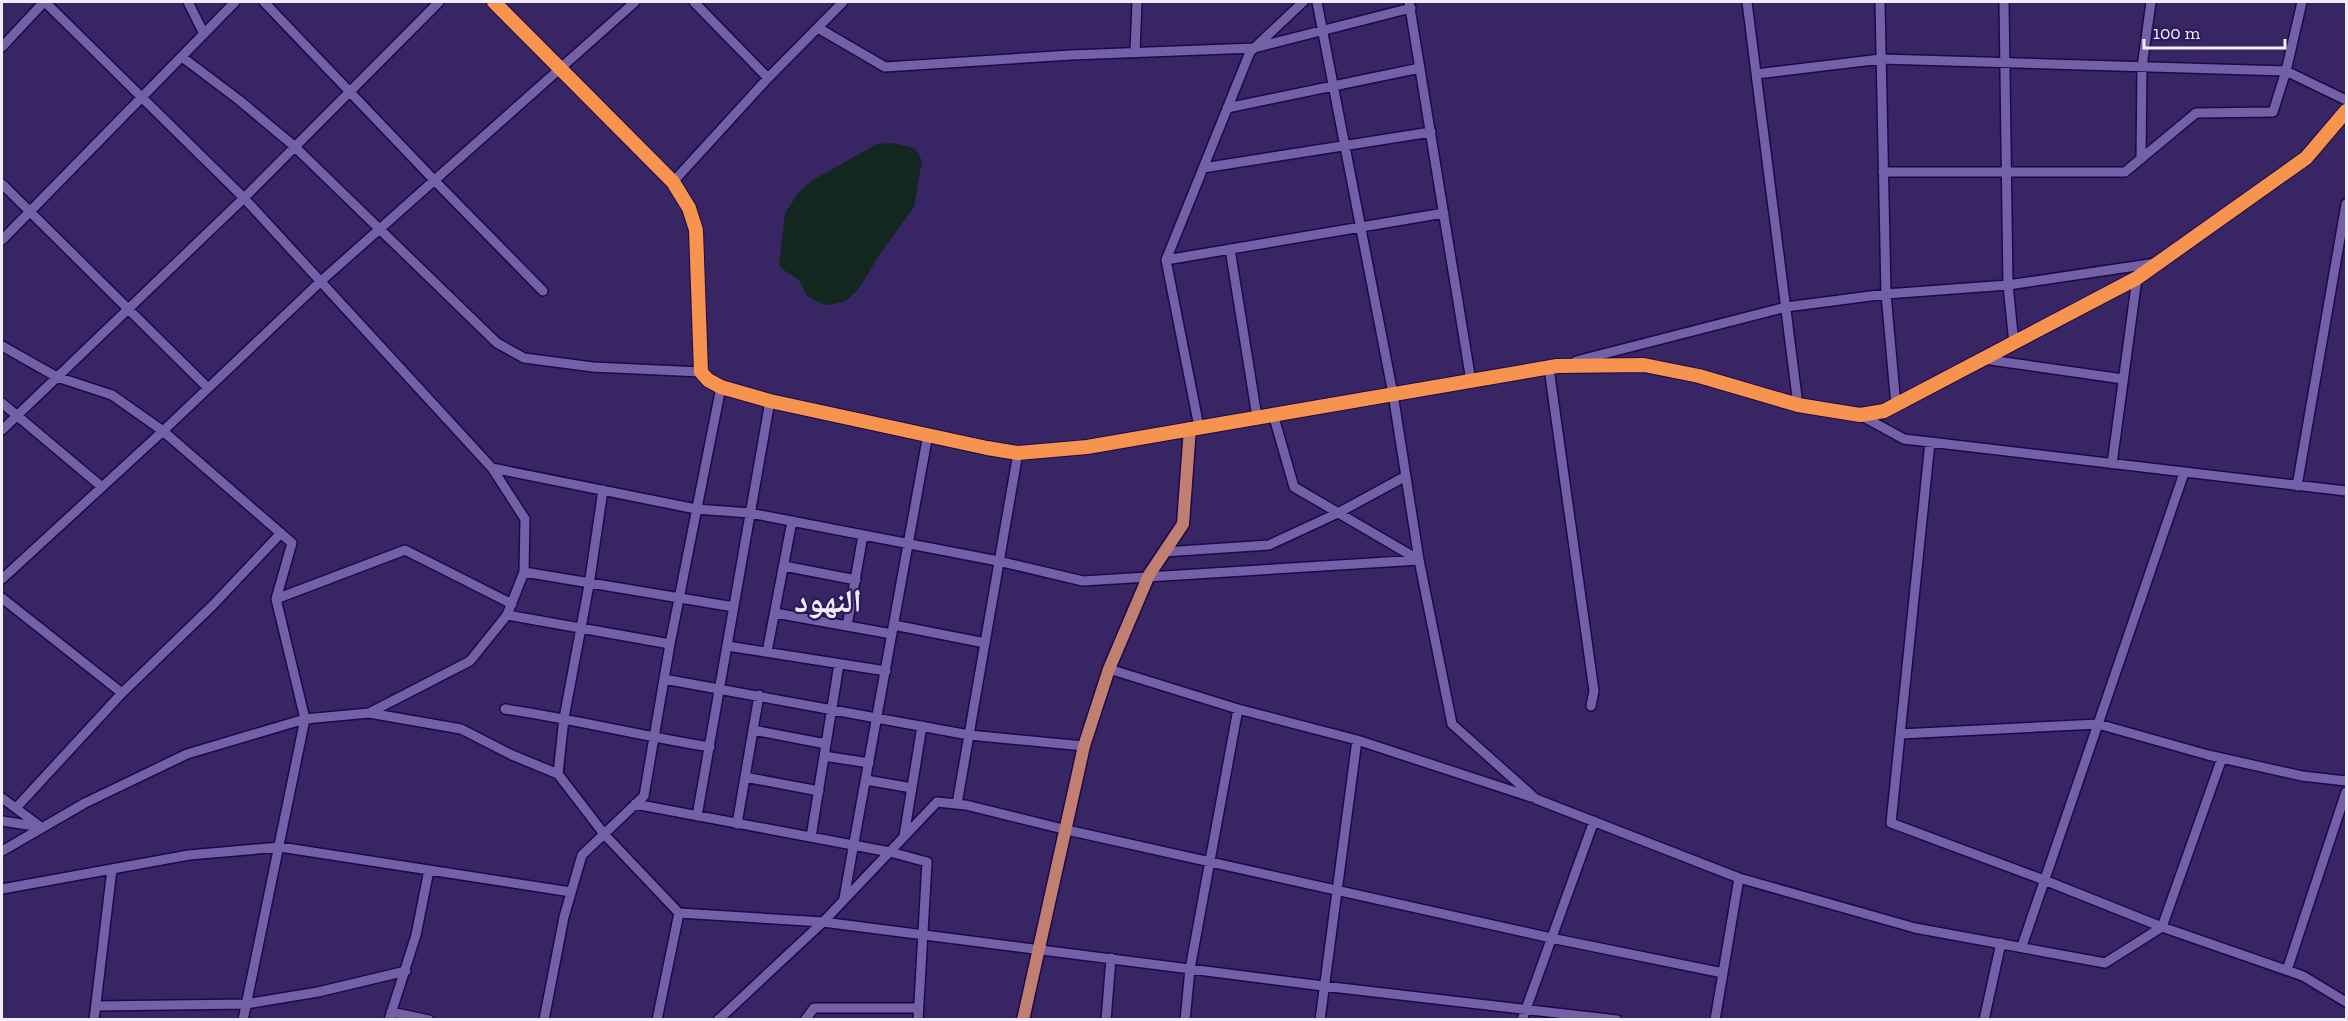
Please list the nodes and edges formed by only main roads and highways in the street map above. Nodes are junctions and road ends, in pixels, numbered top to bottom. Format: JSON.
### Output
{"nodes":[{"id":1,"x":494,"y":2,"type":"edge"},
{"id":2,"x":2346,"y":111,"type":"edge"},
{"id":3,"x":1194,"y":427,"type":"junction"},
{"id":4,"x":1023,"y":1020,"type":"edge"}],
"edges":[{"from":1,"to":3,"type":"highway"},
{"from":2,"to":3,"type":"highway"},
{"from":3,"to":4,"type":"main road"}]}
